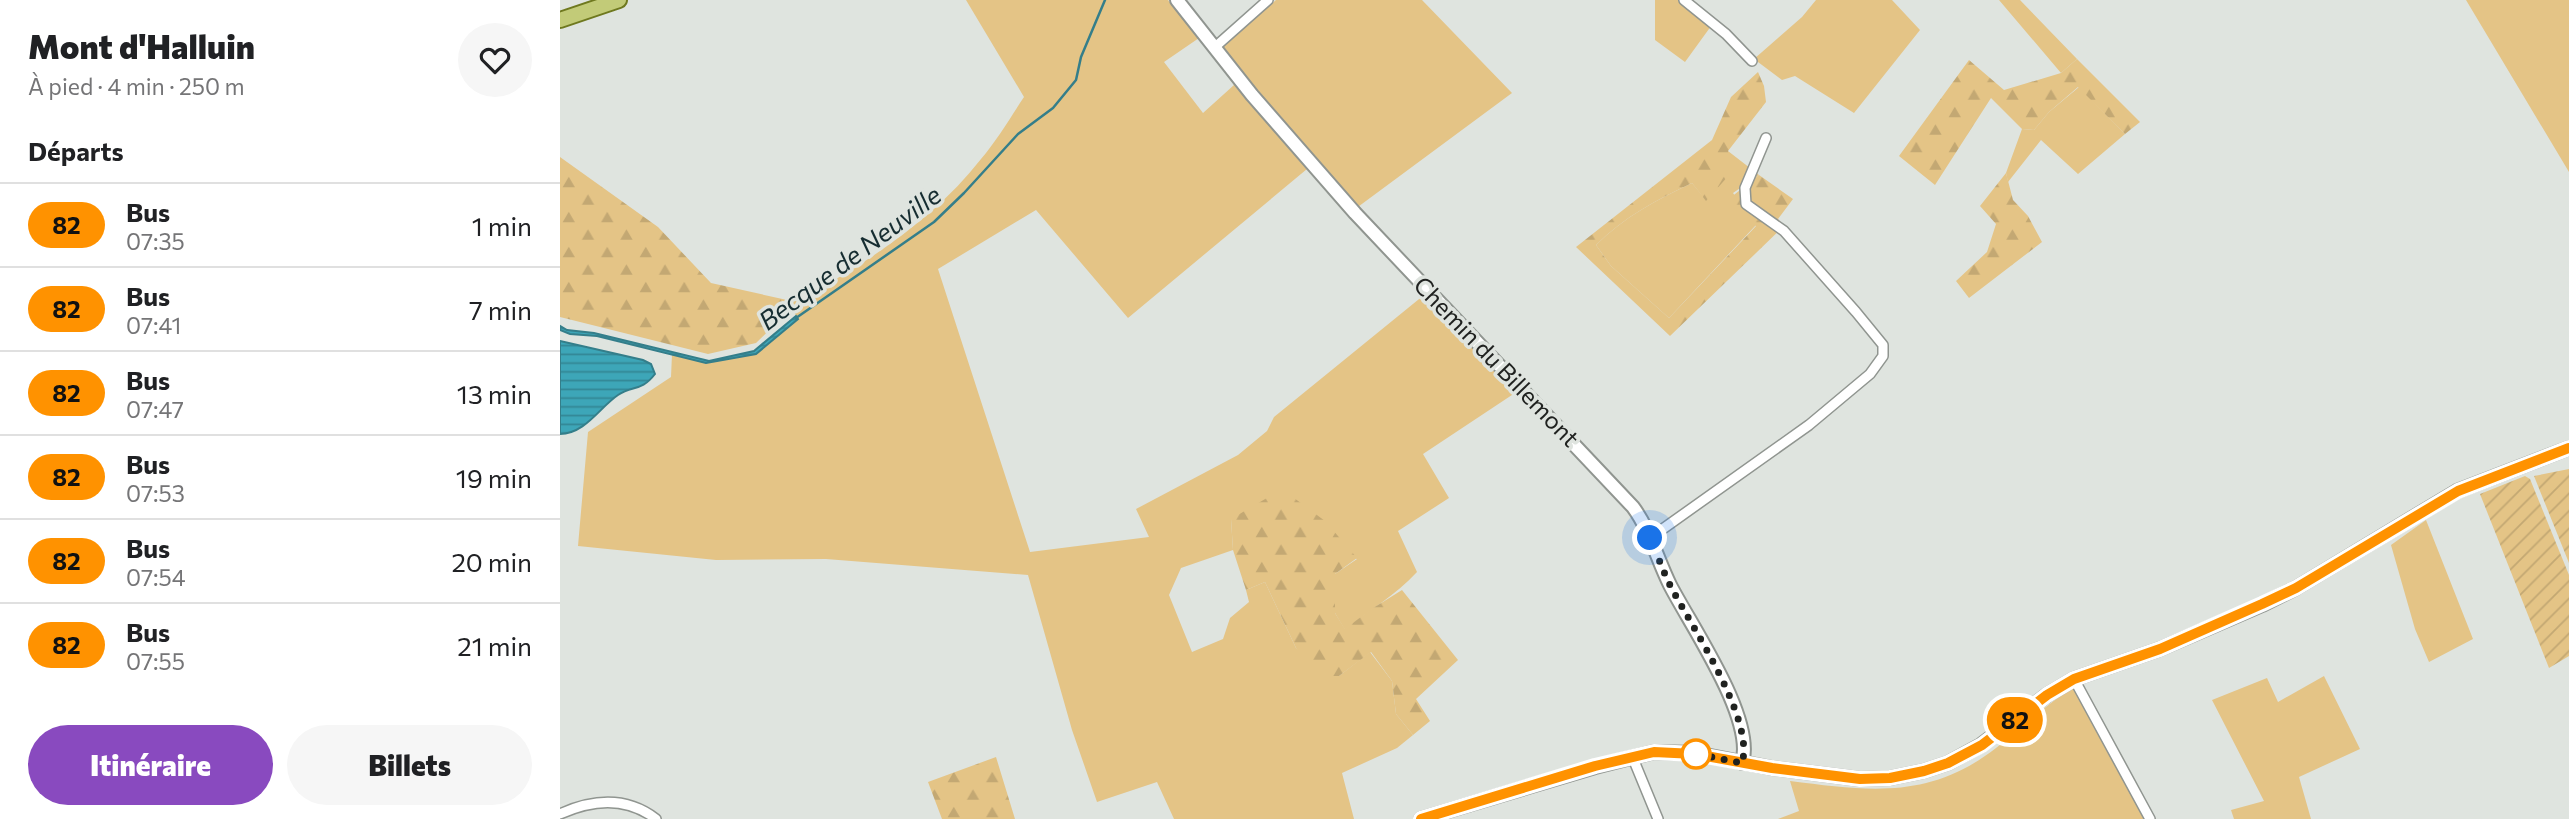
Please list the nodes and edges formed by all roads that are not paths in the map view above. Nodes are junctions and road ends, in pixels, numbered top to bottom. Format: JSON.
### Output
{"nodes":[{"id":1,"x":619,"y":0,"type":"edge"},
{"id":2,"x":1177,"y":0,"type":"edge"},
{"id":3,"x":1268,"y":0,"type":"edge"},
{"id":4,"x":1684,"y":0,"type":"edge"},
{"id":5,"x":560,"y":20,"type":"edge"},
{"id":6,"x":1215,"y":47,"type":"junction"},
{"id":7,"x":1752,"y":61,"type":"dead end"},
{"id":8,"x":1766,"y":138,"type":"dead end"},
{"id":9,"x":2569,"y":448,"type":"edge"},
{"id":10,"x":1650,"y":538,"type":"junction"},
{"id":11,"x":2074,"y":679,"type":"junction"},
{"id":12,"x":1632,"y":756,"type":"junction"},
{"id":13,"x":1742,"y":763,"type":"junction"},
{"id":14,"x":560,"y":814,"type":"edge"},
{"id":15,"x":656,"y":819,"type":"edge"},
{"id":16,"x":1421,"y":819,"type":"edge"},
{"id":17,"x":1658,"y":819,"type":"edge"},
{"id":18,"x":2150,"y":819,"type":"edge"}],
"edges":[{"from":1,"to":5,"type":"main road"},
{"from":2,"to":6,"type":"main road","name":"Chemin du Billemont"},
{"from":3,"to":6,"type":"street"},
{"from":4,"to":7,"type":"street"},
{"from":6,"to":10,"type":"main road","name":"Chemin du Billemont"},
{"from":8,"to":10,"type":"street"},
{"from":9,"to":11,"type":"main road"},
{"from":10,"to":13,"type":"main road","name":"Chemin du Billemont"},
{"from":11,"to":13,"type":"main road"},
{"from":11,"to":18,"type":"street"},
{"from":12,"to":13,"type":"main road"},
{"from":12,"to":16,"type":"main road"},
{"from":12,"to":17,"type":"street"},
{"from":14,"to":15,"type":"street"}]}
